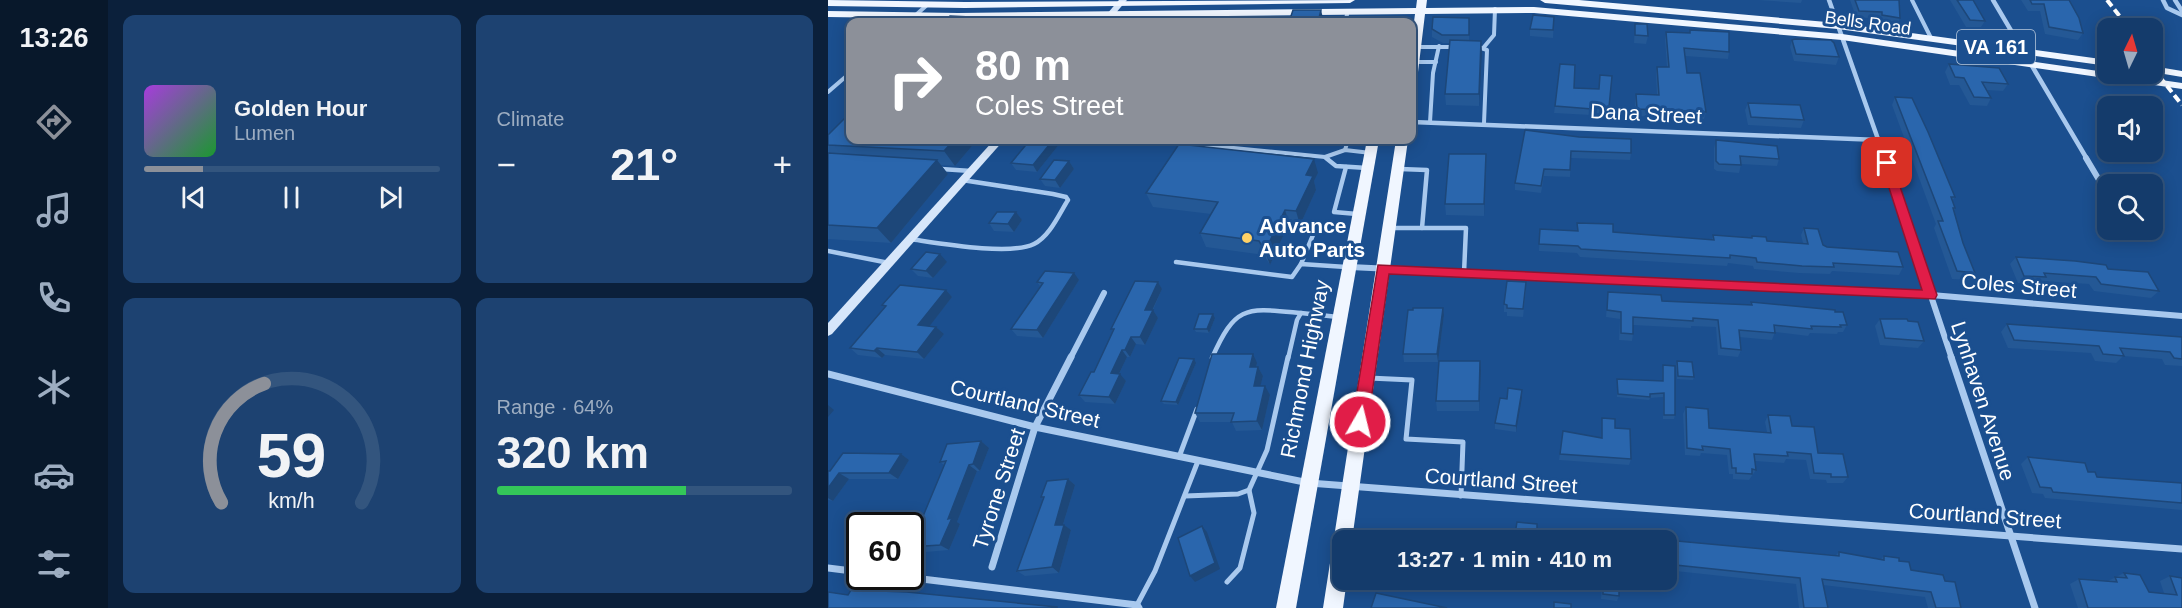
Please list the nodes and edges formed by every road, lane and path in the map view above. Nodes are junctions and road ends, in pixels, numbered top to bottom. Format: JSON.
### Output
{"nodes":[{"id":1,"x":1542,"y":0,"type":"edge"},
{"id":2,"x":1829,"y":0,"type":"edge"},
{"id":3,"x":1912,"y":0,"type":"edge"},
{"id":4,"x":1993,"y":0,"type":"edge"},
{"id":5,"x":2163,"y":0,"type":"edge"},
{"id":6,"x":2175,"y":0,"type":"edge"},
{"id":7,"x":1210,"y":1,"type":"edge"},
{"id":8,"x":1261,"y":1,"type":"edge"},
{"id":9,"x":1082,"y":2,"type":"edge"},
{"id":10,"x":1122,"y":2,"type":"edge"},
{"id":11,"x":828,"y":3,"type":"edge"},
{"id":12,"x":923,"y":3,"type":"edge"},
{"id":13,"x":1349,"y":5,"type":"edge"},
{"id":14,"x":1398,"y":5,"type":"edge"},
{"id":15,"x":1421,"y":5,"type":"edge"},
{"id":16,"x":1495,"y":9,"type":"junction"},
{"id":17,"x":2182,"y":11,"type":"edge"},
{"id":18,"x":1634,"y":13,"type":"junction"},
{"id":19,"x":828,"y":15,"type":"edge"},
{"id":20,"x":2182,"y":15,"type":"edge"},
{"id":21,"x":891,"y":18,"type":"edge"},
{"id":22,"x":913,"y":18,"type":"edge"},
{"id":23,"x":1109,"y":18,"type":"edge"},
{"id":24,"x":1188,"y":18,"type":"edge"},
{"id":25,"x":1838,"y":26,"type":"junction"},
{"id":26,"x":1842,"y":37,"type":"junction"},
{"id":27,"x":1931,"y":38,"type":"junction"},
{"id":28,"x":1416,"y":39,"type":"edge"},
{"id":29,"x":1416,"y":46,"type":"edge"},
{"id":30,"x":1439,"y":46,"type":"junction"},
{"id":31,"x":1457,"y":47,"type":"edge"},
{"id":32,"x":1475,"y":47,"type":"edge"},
{"id":33,"x":1484,"y":47,"type":"junction"},
{"id":34,"x":2024,"y":51,"type":"junction"},
{"id":35,"x":2097,"y":61,"type":"edge"},
{"id":36,"x":1436,"y":62,"type":"junction"},
{"id":37,"x":2031,"y":64,"type":"junction"},
{"id":38,"x":1416,"y":66,"type":"edge"},
{"id":39,"x":2163,"y":71,"type":"edge"},
{"id":40,"x":2182,"y":74,"type":"edge"},
{"id":41,"x":846,"y":76,"type":"edge"},
{"id":42,"x":2182,"y":86,"type":"edge"},
{"id":43,"x":828,"y":92,"type":"edge"},
{"id":44,"x":1416,"y":122,"type":"edge"},
{"id":45,"x":1430,"y":122,"type":"junction"},
{"id":46,"x":1484,"y":123,"type":"junction"},
{"id":47,"x":1879,"y":140,"type":"junction"},
{"id":48,"x":995,"y":144,"type":"edge"},
{"id":49,"x":1193,"y":144,"type":"edge"},
{"id":50,"x":1347,"y":144,"type":"edge"},
{"id":51,"x":1401,"y":144,"type":"edge"},
{"id":52,"x":1345,"y":150,"type":"junction"},
{"id":53,"x":1371,"y":153,"type":"edge"},
{"id":54,"x":1325,"y":157,"type":"junction"},
{"id":55,"x":1346,"y":167,"type":"junction"},
{"id":56,"x":935,"y":169,"type":"edge"},
{"id":57,"x":1398,"y":169,"type":"junction"},
{"id":58,"x":971,"y":171,"type":"junction"},
{"id":59,"x":2097,"y":176,"type":"edge"},
{"id":60,"x":962,"y":180,"type":"junction"},
{"id":61,"x":1359,"y":214,"type":"junction"},
{"id":62,"x":1389,"y":228,"type":"junction"},
{"id":63,"x":1422,"y":228,"type":"junction"},
{"id":64,"x":1313,"y":235,"type":"dead end"},
{"id":65,"x":910,"y":239,"type":"junction"},
{"id":66,"x":828,"y":251,"type":"edge"},
{"id":67,"x":1176,"y":262,"type":"dead end"},
{"id":68,"x":889,"y":263,"type":"junction"},
{"id":69,"x":1301,"y":264,"type":"junction"},
{"id":70,"x":1349,"y":267,"type":"junction"},
{"id":71,"x":1383,"y":269,"type":"junction"},
{"id":72,"x":1464,"y":273,"type":"junction"},
{"id":73,"x":1104,"y":293,"type":"dead end"},
{"id":74,"x":1931,"y":295,"type":"junction"},
{"id":75,"x":1301,"y":312,"type":"junction"},
{"id":76,"x":2182,"y":316,"type":"edge"},
{"id":77,"x":1340,"y":317,"type":"junction"},
{"id":78,"x":828,"y":331,"type":"edge"},
{"id":79,"x":1210,"y":363,"type":"edge"},
{"id":80,"x":828,"y":374,"type":"edge"},
{"id":81,"x":1366,"y":378,"type":"junction"},
{"id":82,"x":1198,"y":406,"type":"edge"},
{"id":83,"x":1035,"y":427,"type":"junction"},
{"id":84,"x":1179,"y":457,"type":"junction"},
{"id":85,"x":1198,"y":461,"type":"junction"},
{"id":86,"x":1257,"y":473,"type":"junction"},
{"id":87,"x":1309,"y":483,"type":"junction"},
{"id":88,"x":1350,"y":488,"type":"junction"},
{"id":89,"x":1249,"y":490,"type":"junction"},
{"id":90,"x":1185,"y":496,"type":"junction"},
{"id":91,"x":1461,"y":496,"type":"junction"},
{"id":92,"x":1344,"y":530,"type":"edge"},
{"id":93,"x":2010,"y":536,"type":"junction"},
{"id":94,"x":2182,"y":549,"type":"edge"},
{"id":95,"x":992,"y":567,"type":"dead end"},
{"id":96,"x":828,"y":568,"type":"edge"},
{"id":97,"x":846,"y":570,"type":"edge"},
{"id":98,"x":924,"y":579,"type":"edge"},
{"id":99,"x":1227,"y":582,"type":"dead end"},
{"id":100,"x":1335,"y":590,"type":"edge"},
{"id":101,"x":1138,"y":606,"type":"edge"},
{"id":102,"x":1286,"y":608,"type":"edge"},
{"id":103,"x":1333,"y":608,"type":"edge"},
{"id":104,"x":2035,"y":608,"type":"edge"}],
"edges":[{"from":1,"to":18,"type":"main road","name":"Bells Road","number":"VA 161"},
{"from":2,"to":25,"type":"street","name":"Lynhaven Avenue"},
{"from":3,"to":27,"type":"lane"},
{"from":4,"to":34,"type":"street"},
{"from":5,"to":20,"type":"street"},
{"from":6,"to":17,"type":"street"},
{"from":7,"to":8,"type":"main road","name":"Bells Road","number":"VA 161"},
{"from":7,"to":10,"type":"main road","name":"Bells Road","number":"VA 161"},
{"from":8,"to":13,"type":"main road","name":"Bells Road","number":"VA 161"},
{"from":9,"to":10,"type":"main road","name":"Bells Road","number":"VA 161"},
{"from":9,"to":12,"type":"main road","name":"Bells Road","number":"VA 161"},
{"from":10,"to":23,"type":"street"},
{"from":11,"to":12,"type":"main road","name":"Bells Road","number":"VA 161"},
{"from":12,"to":22,"type":"lane"},
{"from":13,"to":14,"type":"main road","name":"Bells Road","number":"VA 161"},
{"from":13,"to":24,"type":"main road","name":"Bells Road","number":"VA 161"},
{"from":14,"to":15,"type":"main road","name":"Bells Road","number":"VA 161"},
{"from":15,"to":16,"type":"main road","name":"Bells Road","number":"VA 161"},
{"from":15,"to":28,"type":"main road"},
{"from":16,"to":18,"type":"main road","name":"Bells Road","number":"VA 161"},
{"from":16,"to":33,"type":"lane"},
{"from":18,"to":25,"type":"main road","name":"Bells Road","number":"VA 161"},
{"from":18,"to":26,"type":"main road","name":"Bells Road","number":"VA 161"},
{"from":19,"to":21,"type":"main road","name":"Bells Road","number":"VA 161"},
{"from":25,"to":26,"type":"street","name":"Lynhaven Avenue"},
{"from":25,"to":27,"type":"main road","name":"Bells Road","number":"VA 161"},
{"from":26,"to":37,"type":"main road","name":"Bells Road","number":"VA 161"},
{"from":26,"to":47,"type":"street","name":"Lynhaven Avenue"},
{"from":27,"to":34,"type":"main road","name":"Bells Road","number":"VA 161"},
{"from":29,"to":30,"type":"lane"},
{"from":30,"to":31,"type":"lane"},
{"from":30,"to":36,"type":"lane"},
{"from":32,"to":33,"type":"lane"},
{"from":33,"to":46,"type":"lane"},
{"from":34,"to":35,"type":"main road","name":"Bells Road","number":"VA 161"},
{"from":34,"to":37,"type":"street"},
{"from":36,"to":38,"type":"lane"},
{"from":36,"to":45,"type":"lane"},
{"from":37,"to":42,"type":"main road","name":"Bells Road","number":"VA 161"},
{"from":37,"to":59,"type":"street"},
{"from":39,"to":40,"type":"main road"},
{"from":41,"to":43,"type":"lane"},
{"from":44,"to":45,"type":"street","name":"Dana Street"},
{"from":45,"to":46,"type":"street","name":"Dana Street"},
{"from":46,"to":47,"type":"street","name":"Dana Street"},
{"from":47,"to":74,"type":"street","name":"Lynhaven Avenue"},
{"from":48,"to":58,"type":"street"},
{"from":49,"to":54,"type":"lane"},
{"from":50,"to":52,"type":"lane"},
{"from":51,"to":57,"type":"main road"},
{"from":52,"to":53,"type":"lane"},
{"from":52,"to":54,"type":"lane"},
{"from":53,"to":55,"type":"lane"},
{"from":53,"to":61,"type":"main road","name":"Richmond Highway"},
{"from":54,"to":55,"type":"lane"},
{"from":55,"to":61,"type":"lane"},
{"from":56,"to":58,"type":"lane"},
{"from":57,"to":62,"type":"main road"},
{"from":57,"to":63,"type":"lane"},
{"from":58,"to":60,"type":"street"},
{"from":60,"to":65,"type":"street"},
{"from":60,"to":65,"type":"lane"},
{"from":61,"to":70,"type":"main road","name":"Richmond Highway"},
{"from":62,"to":63,"type":"lane"},
{"from":62,"to":71,"type":"main road"},
{"from":63,"to":72,"type":"lane"},
{"from":64,"to":69,"type":"lane"},
{"from":65,"to":68,"type":"street"},
{"from":66,"to":68,"type":"lane"},
{"from":67,"to":69,"type":"lane"},
{"from":68,"to":78,"type":"street"},
{"from":69,"to":70,"type":"lane"},
{"from":70,"to":71,"type":"street","name":"Coles Street"},
{"from":70,"to":77,"type":"main road","name":"Richmond Highway"},
{"from":71,"to":72,"type":"street","name":"Coles Street"},
{"from":71,"to":81,"type":"main road"},
{"from":72,"to":74,"type":"street","name":"Coles Street"},
{"from":73,"to":83,"type":"street","name":"Tyrone Street"},
{"from":74,"to":76,"type":"street","name":"Coles Street"},
{"from":74,"to":93,"type":"street","name":"Lynhaven Avenue"},
{"from":75,"to":77,"type":"lane"},
{"from":75,"to":79,"type":"lane"},
{"from":75,"to":86,"type":"lane"},
{"from":77,"to":87,"type":"main road","name":"Richmond Highway"},
{"from":80,"to":83,"type":"street","name":"Courtland Street"},
{"from":81,"to":88,"type":"main road"},
{"from":81,"to":91,"type":"lane"},
{"from":82,"to":84,"type":"lane"},
{"from":83,"to":84,"type":"street","name":"Courtland Street"},
{"from":83,"to":95,"type":"street","name":"Tyrone Street"},
{"from":84,"to":85,"type":"street","name":"Courtland Street"},
{"from":85,"to":86,"type":"street","name":"Courtland Street"},
{"from":85,"to":90,"type":"lane"},
{"from":86,"to":87,"type":"street","name":"Courtland Street"},
{"from":86,"to":89,"type":"lane"},
{"from":87,"to":88,"type":"street","name":"Courtland Street"},
{"from":87,"to":102,"type":"main road","name":"Richmond Highway"},
{"from":88,"to":91,"type":"street","name":"Courtland Street"},
{"from":88,"to":92,"type":"main road"},
{"from":89,"to":90,"type":"lane"},
{"from":89,"to":99,"type":"lane"},
{"from":90,"to":101,"type":"lane"},
{"from":91,"to":93,"type":"street","name":"Courtland Street"},
{"from":93,"to":94,"type":"street","name":"Courtland Street"},
{"from":93,"to":104,"type":"street","name":"Lynhaven Avenue"},
{"from":96,"to":97,"type":"street"},
{"from":98,"to":101,"type":"street"},
{"from":100,"to":103,"type":"main road"}]}
